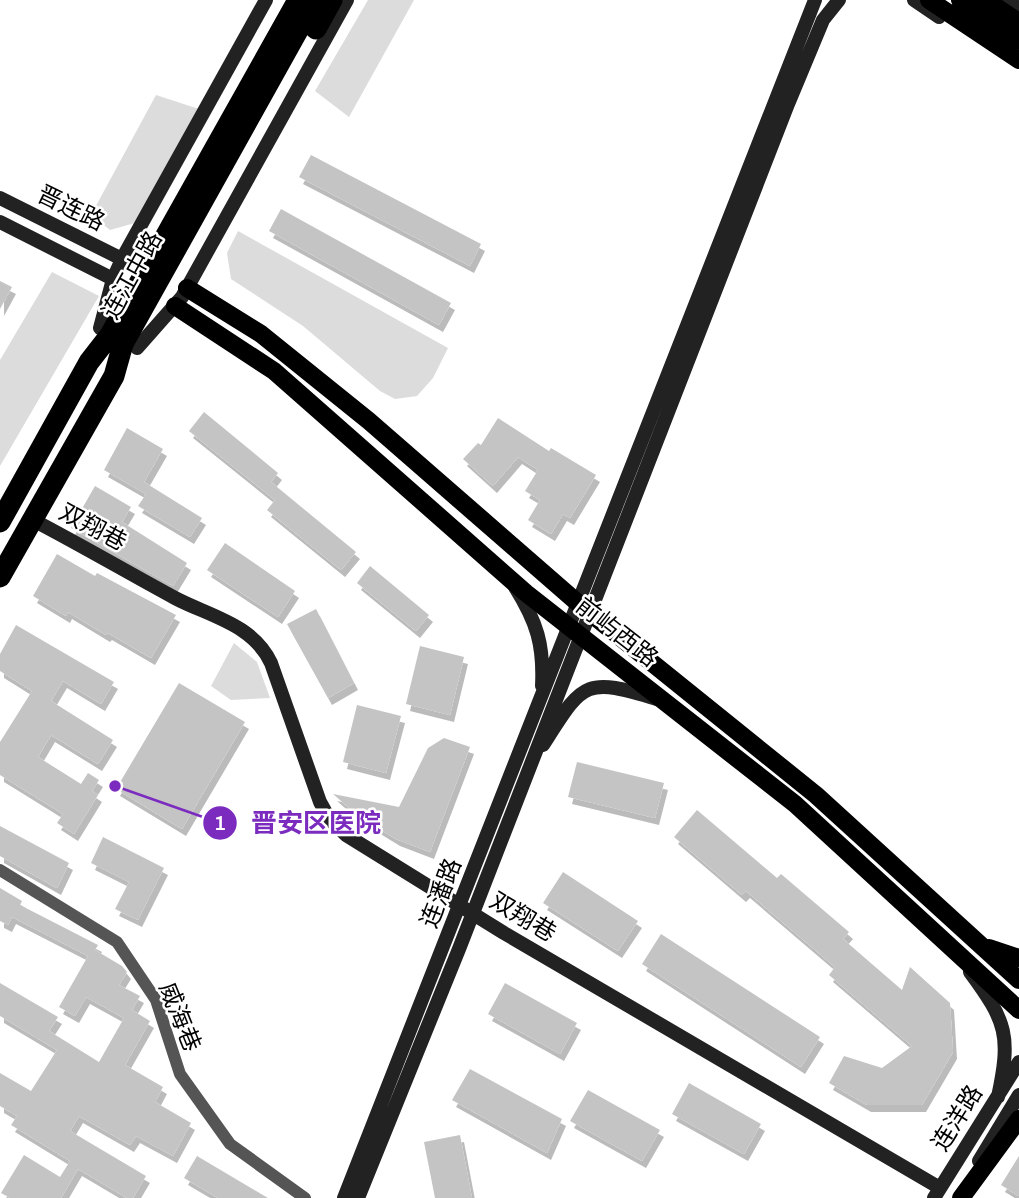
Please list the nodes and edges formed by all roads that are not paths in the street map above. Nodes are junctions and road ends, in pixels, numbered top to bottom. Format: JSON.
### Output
{"nodes":[{"id":1,"x":266,"y":0,"type":"edge"},
{"id":2,"x":282,"y":0,"type":"edge"},
{"id":3,"x":298,"y":0,"type":"edge"},
{"id":4,"x":315,"y":0,"type":"edge"},
{"id":5,"x":332,"y":0,"type":"edge"},
{"id":6,"x":347,"y":0,"type":"edge"},
{"id":7,"x":815,"y":0,"type":"edge"},
{"id":8,"x":839,"y":0,"type":"edge"},
{"id":9,"x":914,"y":0,"type":"edge"},
{"id":10,"x":929,"y":0,"type":"edge"},
{"id":11,"x":960,"y":0,"type":"edge"},
{"id":12,"x":984,"y":0,"type":"edge"},
{"id":13,"x":1007,"y":0,"type":"edge"},
{"id":14,"x":1019,"y":9,"type":"edge"},
{"id":15,"x":1019,"y":24,"type":"edge"},
{"id":16,"x":1019,"y":40,"type":"edge"},
{"id":17,"x":1018,"y":62,"type":"edge"},
{"id":18,"x":0,"y":198,"type":"edge"},
{"id":19,"x":0,"y":222,"type":"edge"},
{"id":20,"x":122,"y":259,"type":"junction"},
{"id":21,"x":155,"y":272,"type":"junction"},
{"id":22,"x":118,"y":280,"type":"junction"},
{"id":23,"x":187,"y":288,"type":"junction"},
{"id":24,"x":175,"y":306,"type":"junction"},
{"id":25,"x":137,"y":348,"type":"junction"},
{"id":26,"x":89,"y":362,"type":"junction"},
{"id":27,"x":114,"y":376,"type":"junction"},
{"id":28,"x":33,"y":520,"type":"junction"},
{"id":29,"x":0,"y":522,"type":"edge"},
{"id":30,"x":0,"y":577,"type":"edge"},
{"id":31,"x":508,"y":577,"type":"junction"},
{"id":32,"x":584,"y":608,"type":"junction"},
{"id":33,"x":575,"y":630,"type":"junction"},
{"id":34,"x":541,"y":697,"type":"junction"},
{"id":35,"x":669,"y":703,"type":"junction"},
{"id":36,"x":527,"y":769,"type":"junction"},
{"id":37,"x":0,"y":870,"type":"edge"},
{"id":38,"x":466,"y":910,"type":"junction"},
{"id":39,"x":946,"y":940,"type":"junction"},
{"id":40,"x":983,"y":946,"type":"junction"},
{"id":41,"x":1019,"y":958,"type":"edge"},
{"id":42,"x":1019,"y":981,"type":"edge"},
{"id":43,"x":1019,"y":1010,"type":"edge"},
{"id":44,"x":1019,"y":1062,"type":"edge"},
{"id":45,"x":1019,"y":1095,"type":"edge"},
{"id":46,"x":998,"y":1097,"type":"junction"},
{"id":47,"x":1019,"y":1119,"type":"edge"},
{"id":48,"x":937,"y":1193,"type":"edge"},
{"id":49,"x":305,"y":1198,"type":"edge"},
{"id":50,"x":344,"y":1198,"type":"edge"},
{"id":51,"x":358,"y":1198,"type":"edge"},
{"id":52,"x":959,"y":1198,"type":"edge"}],
"edges":[{"from":1,"to":20,"type":"main road"},
{"from":2,"to":22,"type":"highway"},
{"from":3,"to":21,"type":"highway","name":"连江中路"},
{"from":4,"to":21,"type":"highway","name":"连江中路"},
{"from":5,"to":25,"type":"highway"},
{"from":6,"to":23,"type":"main road"},
{"from":7,"to":32,"type":"main road"},
{"from":8,"to":32,"type":"main road"},
{"from":9,"to":17,"type":"main road"},
{"from":10,"to":17,"type":"main road"},
{"from":11,"to":16,"type":"main road"},
{"from":12,"to":15,"type":"highway"},
{"from":13,"to":14,"type":"main road"},
{"from":18,"to":20,"type":"main road","name":"晋连路"},
{"from":19,"to":22,"type":"main road","name":"晋连路"},
{"from":20,"to":22,"type":"main road"},
{"from":21,"to":26,"type":"highway","name":"连江中路"},
{"from":21,"to":27,"type":"highway","name":"连江中路"},
{"from":22,"to":26,"type":"highway"},
{"from":23,"to":24,"type":"main road"},
{"from":23,"to":32,"type":"main road","name":"前屿西路"},
{"from":24,"to":25,"type":"main road"},
{"from":24,"to":31,"type":"main road","name":"前屿西路"},
{"from":25,"to":27,"type":"highway"},
{"from":26,"to":29,"type":"highway","name":"连江中路"},
{"from":27,"to":28,"type":"highway","name":"连江中路"},
{"from":28,"to":30,"type":"highway","name":"连江中路"},
{"from":28,"to":38,"type":"main road","name":"双翔巷"},
{"from":31,"to":33,"type":"main road","name":"前屿西路"},
{"from":31,"to":34,"type":"main road"},
{"from":32,"to":33,"type":"main road","name":"连潘路"},
{"from":32,"to":40,"type":"main road","name":"前屿西路"},
{"from":33,"to":34,"type":"main road","name":"连潘路"},
{"from":33,"to":35,"type":"main road","name":"前屿西路"},
{"from":33,"to":36,"type":"main road","name":"连潘路"},
{"from":34,"to":38,"type":"main road","name":"连潘路"},
{"from":35,"to":36,"type":"main road"},
{"from":35,"to":39,"type":"main road","name":"前屿西路"},
{"from":36,"to":38,"type":"main road","name":"连潘路"},
{"from":37,"to":49,"type":"street","name":"威海巷"},
{"from":38,"to":48,"type":"main road","name":"双翔巷"},
{"from":38,"to":50,"type":"main road","name":"连潘路"},
{"from":38,"to":51,"type":"main road","name":"连潘路"},
{"from":39,"to":43,"type":"main road","name":"前屿西路"},
{"from":39,"to":46,"type":"main road"},
{"from":40,"to":41,"type":"main road"},
{"from":40,"to":42,"type":"main road","name":"前屿西路"},
{"from":44,"to":46,"type":"main road","name":"连洋路"},
{"from":45,"to":52,"type":"main road","name":"连洋路"},
{"from":46,"to":48,"type":"main road","name":"连洋路"},
{"from":47,"to":52,"type":"main road"}]}
